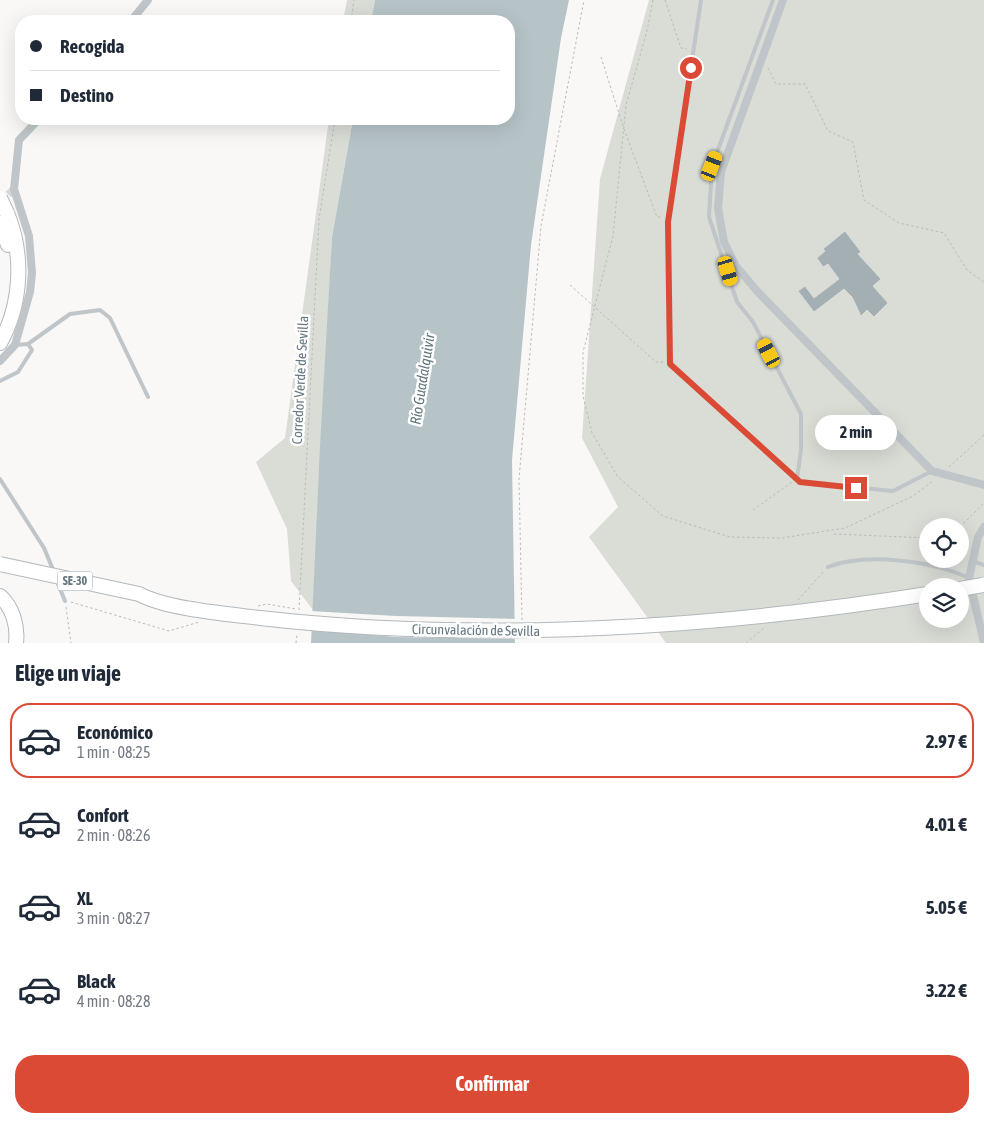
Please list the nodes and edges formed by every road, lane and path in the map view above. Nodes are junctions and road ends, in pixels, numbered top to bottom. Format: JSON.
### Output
{"nodes":[{"id":1,"x":148,"y":0,"type":"edge"},
{"id":2,"x":354,"y":0,"type":"edge"},
{"id":3,"x":584,"y":0,"type":"edge"},
{"id":4,"x":653,"y":0,"type":"edge"},
{"id":5,"x":665,"y":0,"type":"edge"},
{"id":6,"x":701,"y":0,"type":"edge"},
{"id":7,"x":773,"y":0,"type":"edge"},
{"id":8,"x":784,"y":0,"type":"edge"},
{"id":9,"x":136,"y":15,"type":"edge"},
{"id":10,"x":352,"y":15,"type":"edge"},
{"id":11,"x":694,"y":50,"type":"junction"},
{"id":12,"x":762,"y":56,"type":"junction"},
{"id":13,"x":601,"y":57,"type":"dead end"},
{"id":14,"x":33,"y":125,"type":"edge"},
{"id":15,"x":334,"y":125,"type":"edge"},
{"id":16,"x":624,"y":128,"type":"junction"},
{"id":17,"x":0,"y":198,"type":"edge"},
{"id":18,"x":4,"y":218,"type":"edge"},
{"id":19,"x":668,"y":218,"type":"junction"},
{"id":20,"x":984,"y":282,"type":"edge"},
{"id":21,"x":570,"y":285,"type":"dead end"},
{"id":22,"x":595,"y":308,"type":"junction"},
{"id":23,"x":0,"y":320,"type":"edge"},
{"id":24,"x":0,"y":342,"type":"edge"},
{"id":25,"x":28,"y":344,"type":"junction"},
{"id":26,"x":15,"y":345,"type":"junction"},
{"id":27,"x":0,"y":361,"type":"edge"},
{"id":28,"x":670,"y":362,"type":"junction"},
{"id":29,"x":0,"y":381,"type":"edge"},
{"id":30,"x":148,"y":397,"type":"dead end"},
{"id":31,"x":984,"y":435,"type":"edge"},
{"id":32,"x":932,"y":471,"type":"junction"},
{"id":33,"x":941,"y":473,"type":"junction"},
{"id":34,"x":0,"y":479,"type":"edge"},
{"id":35,"x":797,"y":479,"type":"junction"},
{"id":36,"x":984,"y":485,"type":"edge"},
{"id":37,"x":984,"y":503,"type":"edge"},
{"id":38,"x":753,"y":510,"type":"dead end"},
{"id":39,"x":969,"y":518,"type":"edge"},
{"id":40,"x":984,"y":528,"type":"edge"},
{"id":41,"x":834,"y":534,"type":"dead end"},
{"id":42,"x":919,"y":538,"type":"edge"},
{"id":43,"x":972,"y":561,"type":"junction"},
{"id":44,"x":0,"y":564,"type":"edge"},
{"id":45,"x":984,"y":565,"type":"edge"},
{"id":46,"x":828,"y":567,"type":"joint"},
{"id":47,"x":0,"y":574,"type":"edge"},
{"id":48,"x":959,"y":578,"type":"edge"},
{"id":49,"x":966,"y":578,"type":"edge"},
{"id":50,"x":969,"y":584,"type":"edge"},
{"id":51,"x":984,"y":585,"type":"edge"},
{"id":52,"x":919,"y":595,"type":"edge"},
{"id":53,"x":0,"y":596,"type":"edge"},
{"id":54,"x":969,"y":598,"type":"edge"},
{"id":55,"x":148,"y":600,"type":"junction"},
{"id":56,"x":65,"y":601,"type":"junction"},
{"id":57,"x":795,"y":602,"type":"dead end"},
{"id":58,"x":258,"y":606,"type":"dead end"},
{"id":59,"x":204,"y":621,"type":"dead end"},
{"id":60,"x":522,"y":624,"type":"dead end"},
{"id":61,"x":297,"y":626,"type":"dead end"},
{"id":62,"x":764,"y":628,"type":"dead end"},
{"id":63,"x":750,"y":639,"type":"junction"},
{"id":64,"x":16,"y":643,"type":"edge"},
{"id":65,"x":71,"y":643,"type":"edge"},
{"id":66,"x":296,"y":643,"type":"edge"},
{"id":67,"x":746,"y":643,"type":"edge"},
{"id":68,"x":751,"y":643,"type":"edge"},
{"id":69,"x":984,"y":643,"type":"edge"}],
"edges":[{"from":1,"to":9,"type":"street"},
{"from":2,"to":10,"type":"path"},
{"from":3,"to":60,"type":"path"},
{"from":4,"to":16,"type":"path"},
{"from":5,"to":11,"type":"path"},
{"from":6,"to":11,"type":"lane"},
{"from":7,"to":35,"type":"lane"},
{"from":8,"to":12,"type":"street"},
{"from":11,"to":19,"type":"lane"},
{"from":12,"to":20,"type":"path"},
{"from":12,"to":32,"type":"street"},
{"from":13,"to":16,"type":"path"},
{"from":14,"to":26,"type":"street"},
{"from":15,"to":58,"type":"path","name":"Corredor Verde de Sevilla"},
{"from":16,"to":19,"type":"path"},
{"from":16,"to":22,"type":"path"},
{"from":17,"to":18,"type":"highway","bridge":true},
{"from":18,"to":23,"type":"highway"},
{"from":18,"to":24,"type":"highway"},
{"from":19,"to":28,"type":"lane"},
{"from":21,"to":22,"type":"path"},
{"from":22,"to":28,"type":"path"},
{"from":22,"to":33,"type":"path"},
{"from":25,"to":26,"type":"lane"},
{"from":25,"to":29,"type":"lane"},
{"from":25,"to":30,"type":"lane"},
{"from":26,"to":27,"type":"street"},
{"from":28,"to":35,"type":"lane"},
{"from":31,"to":33,"type":"path"},
{"from":32,"to":33,"type":"street"},
{"from":32,"to":35,"type":"lane"},
{"from":33,"to":36,"type":"street"},
{"from":34,"to":56,"type":"lane"},
{"from":35,"to":38,"type":"path"},
{"from":37,"to":39,"type":"path"},
{"from":40,"to":43,"type":"street"},
{"from":41,"to":42,"type":"path"},
{"from":43,"to":45,"type":"lane"},
{"from":43,"to":49,"type":"street"},
{"from":44,"to":55,"type":"highway","name":"Circunvalación de Sevilla","number":"SE-30","bridge":true},
{"from":46,"to":48,"type":"lane"},
{"from":46,"to":57,"type":"path"},
{"from":47,"to":55,"type":"highway"},
{"from":50,"to":51,"type":"highway","bridge":true},
{"from":52,"to":55,"type":"highway","name":"Circunvalación de Sevilla","number":"SE-30","bridge":true},
{"from":53,"to":64,"type":"highway"},
{"from":54,"to":69,"type":"street"},
{"from":56,"to":59,"type":"path"},
{"from":56,"to":65,"type":"path"},
{"from":61,"to":66,"type":"path"},
{"from":62,"to":63,"type":"path"},
{"from":63,"to":67,"type":"path"},
{"from":63,"to":68,"type":"path"}]}
